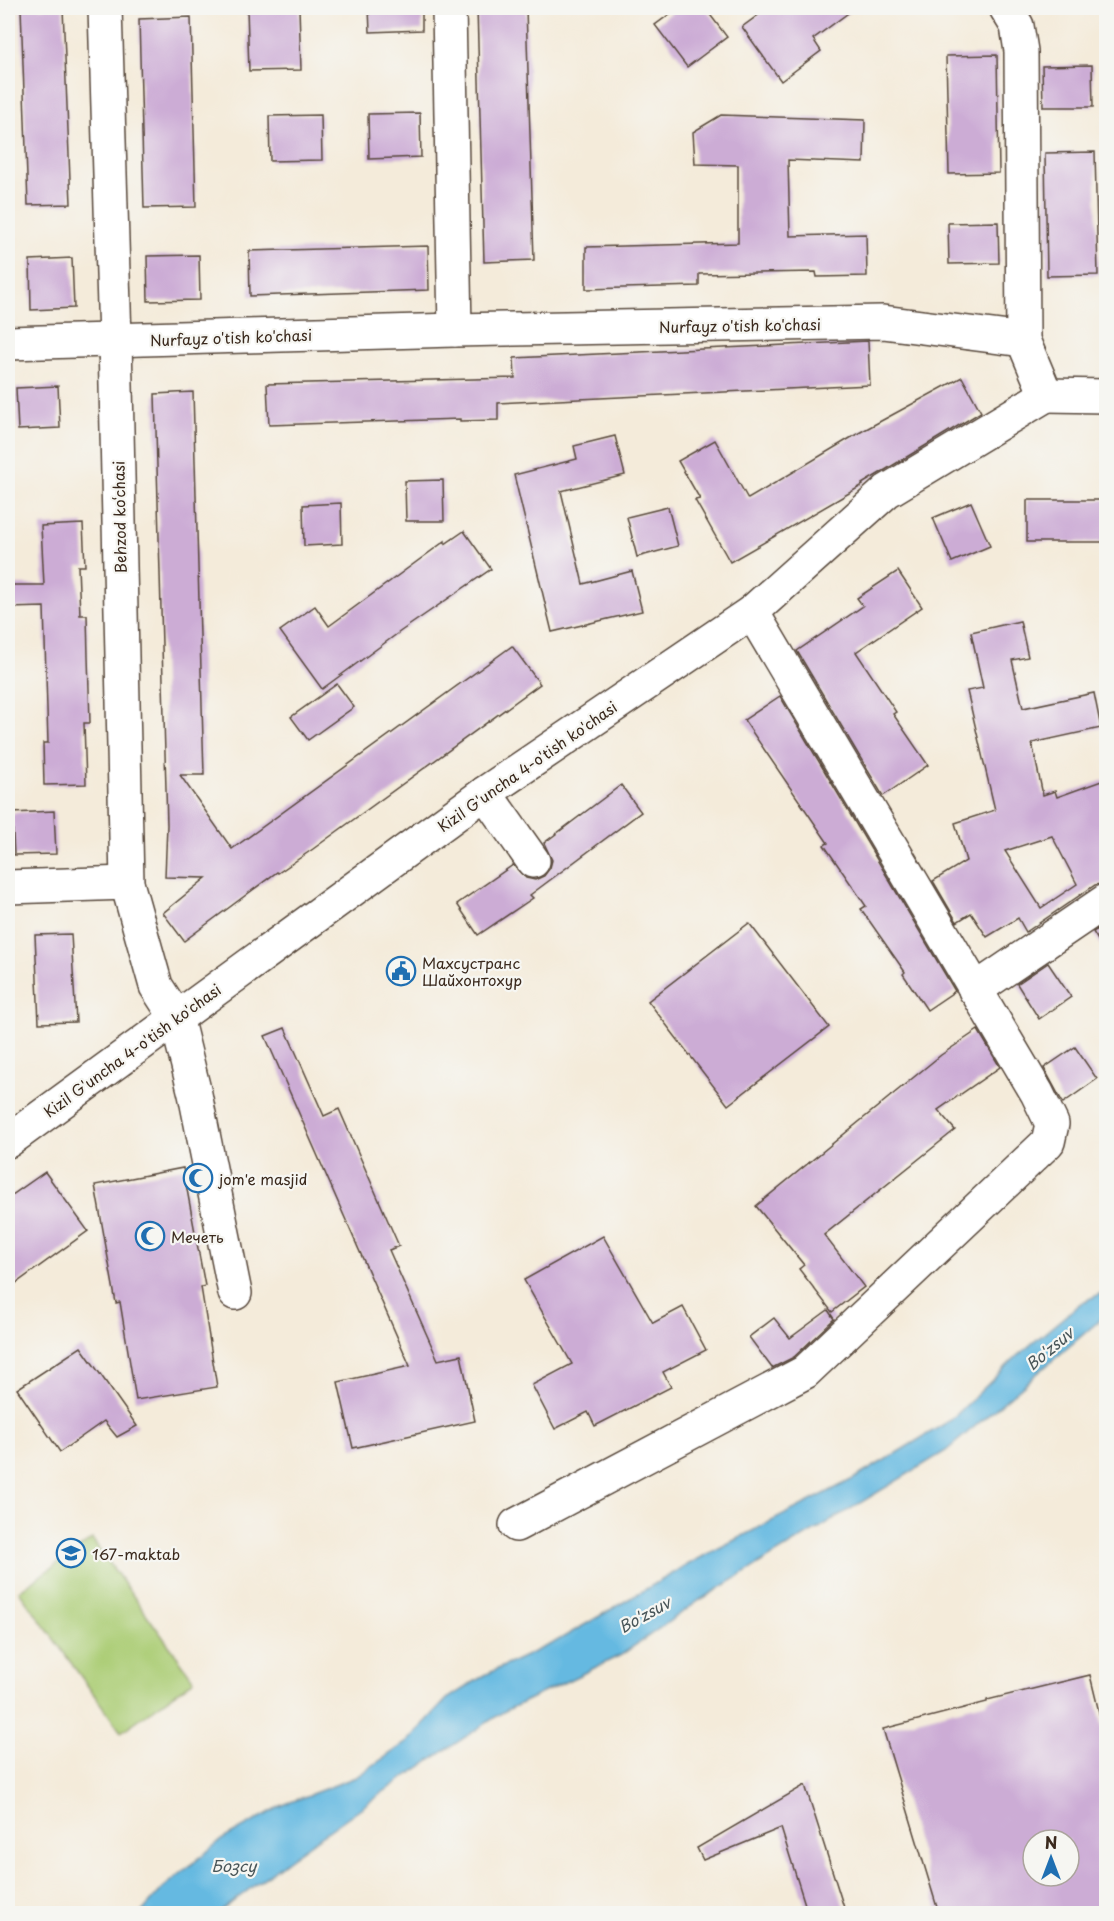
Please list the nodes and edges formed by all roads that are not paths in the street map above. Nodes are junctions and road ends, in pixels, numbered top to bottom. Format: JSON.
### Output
{"nodes":[{"id":1,"x":105,"y":8,"type":"edge"},
{"id":2,"x":449,"y":8,"type":"edge"},
{"id":3,"x":1006,"y":8,"type":"edge"},
{"id":4,"x":454,"y":330,"type":"junction"},
{"id":5,"x":115,"y":340,"type":"junction"},
{"id":6,"x":1023,"y":340,"type":"junction"},
{"id":7,"x":8,"y":343,"type":"edge"},
{"id":8,"x":1046,"y":395,"type":"junction"},
{"id":9,"x":1107,"y":396,"type":"edge"},
{"id":10,"x":752,"y":612,"type":"junction"},
{"id":11,"x":485,"y":793,"type":"junction"},
{"id":12,"x":533,"y":861,"type":"dead end"},
{"id":13,"x":127,"y":883,"type":"junction"},
{"id":14,"x":8,"y":887,"type":"edge"},
{"id":15,"x":1107,"y":901,"type":"edge"},
{"id":16,"x":975,"y":990,"type":"junction"},
{"id":17,"x":176,"y":1017,"type":"junction"},
{"id":18,"x":8,"y":1141,"type":"edge"},
{"id":19,"x":235,"y":1293,"type":"dead end"},
{"id":20,"x":516,"y":1524,"type":"dead end"}],
"edges":[{"from":1,"to":5,"type":"street","name":"Behzod ko‘chasi"},
{"from":2,"to":4,"type":"street"},
{"from":3,"to":6,"type":"street"},
{"from":4,"to":5,"type":"street","name":"Nurfayz o'tish ko'chasi"},
{"from":4,"to":6,"type":"street","name":"Nurfayz o'tish ko'chasi"},
{"from":5,"to":7,"type":"street","name":"Nurfayz o'tish ko'chasi"},
{"from":5,"to":13,"type":"street","name":"Behzod ko‘chasi"},
{"from":6,"to":8,"type":"street"},
{"from":8,"to":9,"type":"street"},
{"from":8,"to":10,"type":"street","name":"Kizil G'uncha 4-o'tish ko'chasi"},
{"from":10,"to":11,"type":"street","name":"Kizil G'uncha 4-o'tish ko'chasi"},
{"from":10,"to":16,"type":"street"},
{"from":11,"to":12,"type":"street"},
{"from":11,"to":17,"type":"street","name":"Kizil G'uncha 4-o'tish ko'chasi"},
{"from":13,"to":14,"type":"street"},
{"from":13,"to":17,"type":"street","name":"Behzod ko‘chasi"},
{"from":15,"to":16,"type":"street"},
{"from":16,"to":20,"type":"street"},
{"from":17,"to":18,"type":"street","name":"Kizil G'uncha 4-o'tish ko'chasi"},
{"from":17,"to":19,"type":"street","name":"Behzod ko‘chasi"}]}
